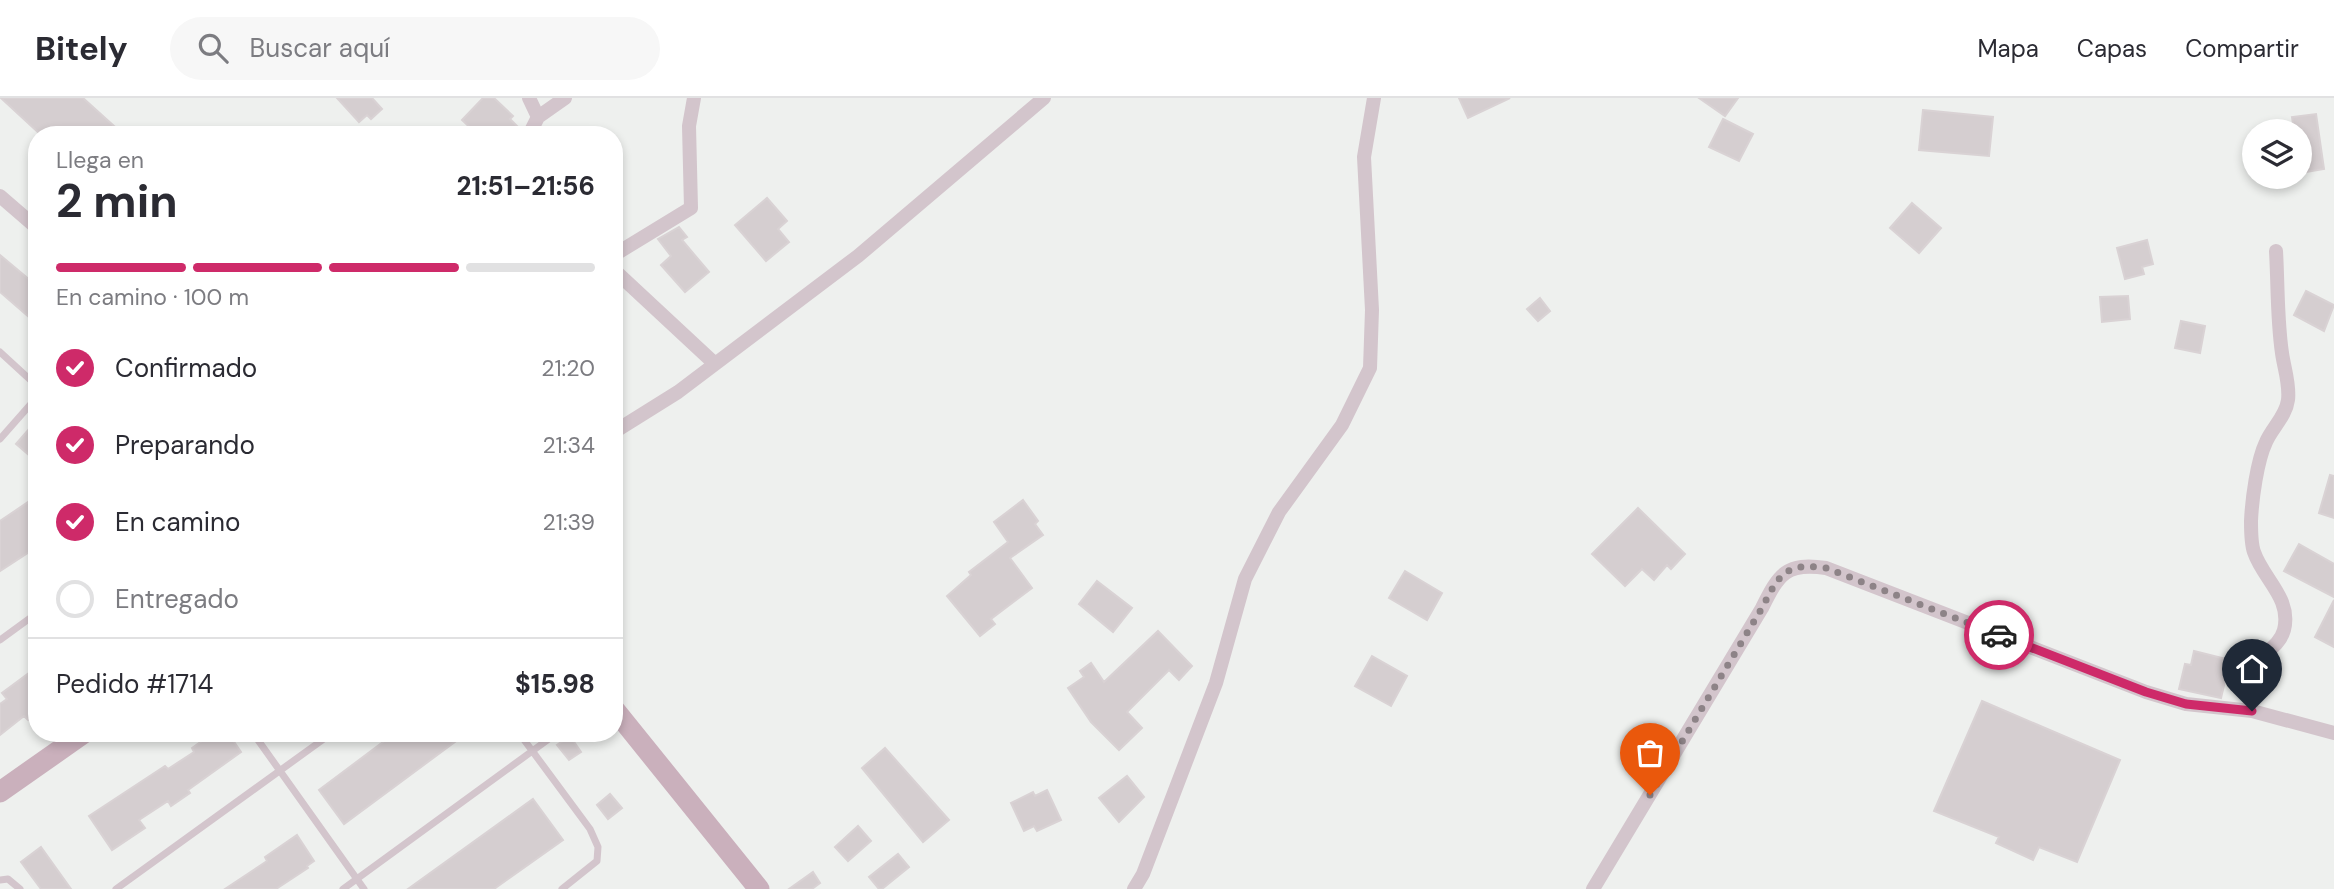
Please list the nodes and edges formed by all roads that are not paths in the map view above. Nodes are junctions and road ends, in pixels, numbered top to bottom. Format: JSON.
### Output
{"nodes":[{"id":1,"x":529,"y":98,"type":"edge"},
{"id":2,"x":565,"y":98,"type":"edge"},
{"id":3,"x":694,"y":98,"type":"edge"},
{"id":4,"x":1044,"y":98,"type":"edge"},
{"id":5,"x":1374,"y":98,"type":"edge"},
{"id":6,"x":538,"y":117,"type":"junction"},
{"id":7,"x":534,"y":126,"type":"edge"},
{"id":8,"x":0,"y":197,"type":"edge"},
{"id":9,"x":28,"y":220,"type":"edge"},
{"id":10,"x":623,"y":249,"type":"edge"},
{"id":11,"x":2276,"y":251,"type":"dead end"},
{"id":12,"x":623,"y":278,"type":"edge"},
{"id":13,"x":0,"y":352,"type":"edge"},
{"id":14,"x":714,"y":363,"type":"junction"},
{"id":15,"x":28,"y":378,"type":"edge"},
{"id":16,"x":28,"y":407,"type":"edge"},
{"id":17,"x":623,"y":427,"type":"edge"},
{"id":18,"x":0,"y":439,"type":"edge"},
{"id":19,"x":28,"y":620,"type":"edge"},
{"id":20,"x":0,"y":640,"type":"edge"},
{"id":21,"x":2252,"y":711,"type":"junction"},
{"id":22,"x":623,"y":720,"type":"edge"},
{"id":23,"x":2334,"y":733,"type":"edge"},
{"id":24,"x":71,"y":742,"type":"edge"},
{"id":25,"x":260,"y":742,"type":"edge"},
{"id":26,"x":319,"y":742,"type":"edge"},
{"id":27,"x":526,"y":742,"type":"edge"},
{"id":28,"x":544,"y":742,"type":"edge"},
{"id":29,"x":532,"y":751,"type":"junction"},
{"id":30,"x":280,"y":770,"type":"junction"},
{"id":31,"x":0,"y":792,"type":"edge"},
{"id":32,"x":357,"y":879,"type":"junction"},
{"id":33,"x":0,"y":880,"type":"edge"},
{"id":34,"x":20,"y":889,"type":"edge"},
{"id":35,"x":116,"y":889,"type":"edge"},
{"id":36,"x":343,"y":889,"type":"edge"},
{"id":37,"x":364,"y":889,"type":"edge"},
{"id":38,"x":562,"y":889,"type":"edge"},
{"id":39,"x":759,"y":889,"type":"edge"},
{"id":40,"x":1134,"y":889,"type":"edge"},
{"id":41,"x":1593,"y":889,"type":"edge"}],
"edges":[{"from":1,"to":6,"type":"street"},
{"from":2,"to":6,"type":"street"},
{"from":3,"to":10,"type":"street"},
{"from":4,"to":14,"type":"street"},
{"from":5,"to":40,"type":"street"},
{"from":6,"to":7,"type":"street"},
{"from":8,"to":9,"type":"street"},
{"from":11,"to":21,"type":"street"},
{"from":12,"to":14,"type":"street"},
{"from":13,"to":15,"type":"lane"},
{"from":14,"to":17,"type":"street"},
{"from":16,"to":18,"type":"lane"},
{"from":19,"to":20,"type":"lane"},
{"from":21,"to":23,"type":"street"},
{"from":21,"to":41,"type":"street"},
{"from":22,"to":39,"type":"main road"},
{"from":24,"to":31,"type":"main road"},
{"from":25,"to":30,"type":"lane"},
{"from":26,"to":30,"type":"lane"},
{"from":27,"to":29,"type":"lane"},
{"from":28,"to":29,"type":"lane"},
{"from":29,"to":32,"type":"lane"},
{"from":29,"to":38,"type":"lane"},
{"from":30,"to":32,"type":"lane"},
{"from":30,"to":35,"type":"lane"},
{"from":32,"to":36,"type":"lane"},
{"from":32,"to":37,"type":"lane"},
{"from":33,"to":34,"type":"lane"}]}
